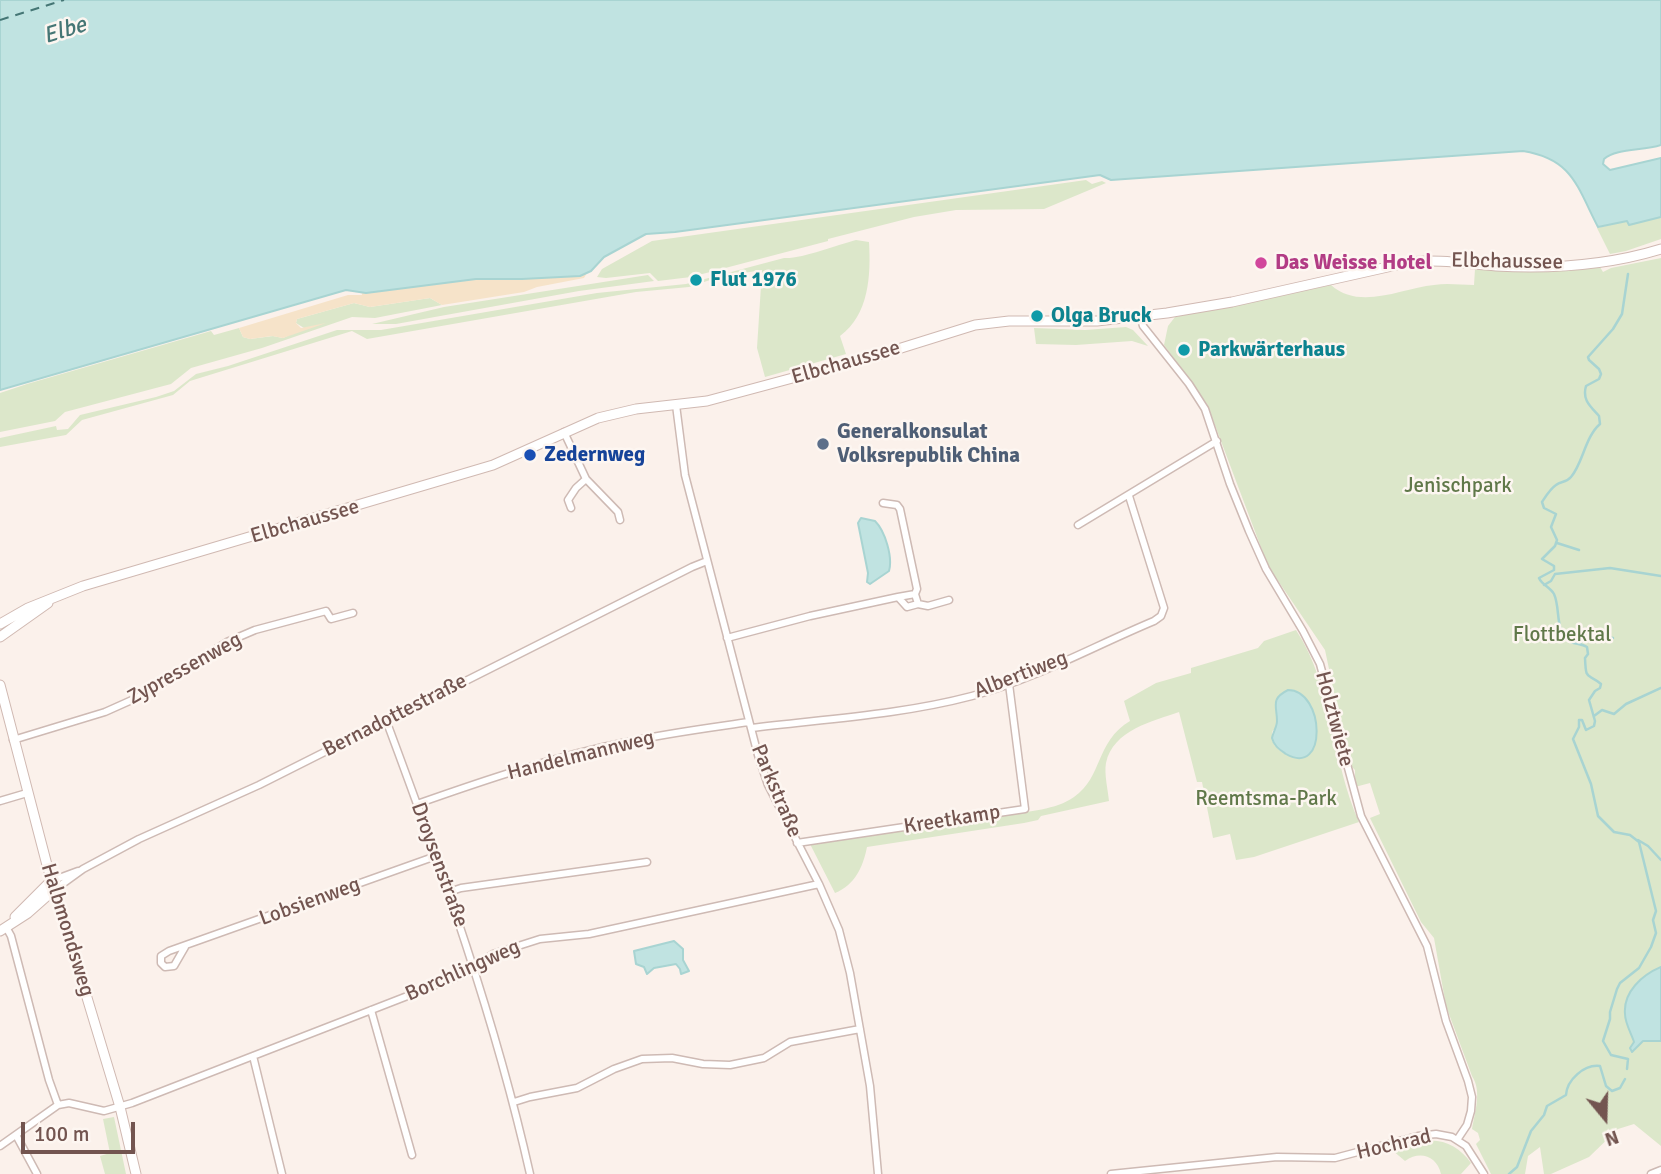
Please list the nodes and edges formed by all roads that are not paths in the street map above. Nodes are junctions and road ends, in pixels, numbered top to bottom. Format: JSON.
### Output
{"nodes":[{"id":1,"x":1661,"y":249,"type":"edge"},
{"id":2,"x":1140,"y":316,"type":"junction"},
{"id":3,"x":676,"y":405,"type":"junction"},
{"id":4,"x":564,"y":432,"type":"junction"},
{"id":5,"x":1217,"y":441,"type":"junction"},
{"id":6,"x":586,"y":479,"type":"junction"},
{"id":7,"x":1129,"y":496,"type":"junction"},
{"id":8,"x":883,"y":503,"type":"dead end"},
{"id":9,"x":571,"y":508,"type":"dead end"},
{"id":10,"x":621,"y":520,"type":"dead end"},
{"id":11,"x":1078,"y":525,"type":"dead end"},
{"id":12,"x":707,"y":561,"type":"junction"},
{"id":13,"x":915,"y":594,"type":"junction"},
{"id":14,"x":898,"y":597,"type":"junction"},
{"id":15,"x":55,"y":598,"type":"junction"},
{"id":16,"x":949,"y":600,"type":"dead end"},
{"id":17,"x":918,"y":604,"type":"junction"},
{"id":18,"x":353,"y":613,"type":"dead end"},
{"id":19,"x":0,"y":624,"type":"edge"},
{"id":20,"x":0,"y":637,"type":"edge"},
{"id":21,"x":727,"y":638,"type":"junction"},
{"id":22,"x":1009,"y":684,"type":"junction"},
{"id":23,"x":0,"y":685,"type":"edge"},
{"id":24,"x":386,"y":720,"type":"junction"},
{"id":25,"x":750,"y":725,"type":"junction"},
{"id":26,"x":13,"y":740,"type":"junction"},
{"id":27,"x":27,"y":793,"type":"junction"},
{"id":28,"x":0,"y":801,"type":"edge"},
{"id":29,"x":417,"y":804,"type":"junction"},
{"id":30,"x":797,"y":843,"type":"junction"},
{"id":31,"x":436,"y":856,"type":"junction"},
{"id":32,"x":647,"y":862,"type":"dead end"},
{"id":33,"x":819,"y":884,"type":"junction"},
{"id":34,"x":53,"y":886,"type":"junction"},
{"id":35,"x":450,"y":892,"type":"junction"},
{"id":36,"x":3,"y":929,"type":"edge"},
{"id":37,"x":184,"y":947,"type":"dead end"},
{"id":38,"x":474,"y":967,"type":"junction"},
{"id":39,"x":371,"y":1010,"type":"junction"},
{"id":40,"x":860,"y":1029,"type":"junction"},
{"id":41,"x":253,"y":1056,"type":"junction"},
{"id":42,"x":514,"y":1102,"type":"junction"},
{"id":43,"x":58,"y":1105,"type":"junction"},
{"id":44,"x":120,"y":1107,"type":"junction"},
{"id":45,"x":16,"y":1135,"type":"junction"},
{"id":46,"x":1457,"y":1140,"type":"junction"},
{"id":47,"x":0,"y":1146,"type":"edge"},
{"id":48,"x":412,"y":1155,"type":"dead end"},
{"id":49,"x":1661,"y":1170,"type":"edge"},
{"id":50,"x":37,"y":1174,"type":"edge"},
{"id":51,"x":136,"y":1174,"type":"edge"},
{"id":52,"x":282,"y":1174,"type":"edge"},
{"id":53,"x":530,"y":1174,"type":"edge"},
{"id":54,"x":877,"y":1174,"type":"edge"},
{"id":55,"x":1111,"y":1174,"type":"edge"},
{"id":56,"x":1484,"y":1174,"type":"edge"},
{"id":57,"x":1651,"y":1174,"type":"edge"}],
"edges":[{"from":1,"to":2,"type":"main road","name":"Elbchaussee"},
{"from":2,"to":3,"type":"main road","name":"Elbchaussee"},
{"from":2,"to":5,"type":"street","name":"Holztwiete"},
{"from":3,"to":4,"type":"main road","name":"Elbchaussee"},
{"from":3,"to":12,"type":"street","name":"Parkstraße"},
{"from":4,"to":6,"type":"street"},
{"from":4,"to":15,"type":"main road","name":"Elbchaussee"},
{"from":5,"to":7,"type":"street"},
{"from":5,"to":46,"type":"street","name":"Holztwiete"},
{"from":6,"to":9,"type":"street"},
{"from":6,"to":10,"type":"street"},
{"from":7,"to":11,"type":"street"},
{"from":7,"to":22,"type":"street","name":"Albertiweg"},
{"from":8,"to":13,"type":"street"},
{"from":12,"to":21,"type":"street","name":"Parkstraße"},
{"from":12,"to":24,"type":"street","name":"Bernadottestraße"},
{"from":13,"to":14,"type":"street"},
{"from":13,"to":17,"type":"street"},
{"from":14,"to":17,"type":"street"},
{"from":14,"to":21,"type":"street"},
{"from":15,"to":19,"type":"main road","name":"Elbchaussee"},
{"from":15,"to":20,"type":"main road","name":"Elbchaussee"},
{"from":16,"to":17,"type":"street"},
{"from":18,"to":26,"type":"street","name":"Zypressenweg"},
{"from":21,"to":25,"type":"street","name":"Parkstraße"},
{"from":22,"to":25,"type":"street","name":"Albertiweg"},
{"from":22,"to":30,"type":"street","name":"Kreetkamp"},
{"from":23,"to":26,"type":"main road","name":"Halbmondsweg"},
{"from":24,"to":29,"type":"street","name":"Droysenstraße"},
{"from":24,"to":34,"type":"street","name":"Bernadottestraße"},
{"from":25,"to":29,"type":"street","name":"Handelmannweg"},
{"from":25,"to":30,"type":"street","name":"Parkstraße"},
{"from":26,"to":27,"type":"main road","name":"Halbmondsweg"},
{"from":27,"to":28,"type":"street"},
{"from":27,"to":34,"type":"main road","name":"Halbmondsweg"},
{"from":29,"to":31,"type":"street","name":"Droysenstraße"},
{"from":30,"to":33,"type":"street","name":"Parkstraße"},
{"from":31,"to":35,"type":"street","name":"Droysenstraße"},
{"from":31,"to":37,"type":"street","name":"Lobsienweg"},
{"from":32,"to":35,"type":"street"},
{"from":33,"to":38,"type":"street","name":"Borchlingweg"},
{"from":33,"to":40,"type":"street","name":"Parkstraße"},
{"from":34,"to":36,"type":"main road","name":"Bernadottestraße"},
{"from":34,"to":44,"type":"main road","name":"Halbmondsweg"},
{"from":35,"to":38,"type":"street","name":"Droysenstraße"},
{"from":36,"to":43,"type":"street"},
{"from":38,"to":39,"type":"street","name":"Borchlingweg"},
{"from":38,"to":42,"type":"street","name":"Droysenstraße"},
{"from":39,"to":41,"type":"street","name":"Borchlingweg"},
{"from":39,"to":48,"type":"street"},
{"from":40,"to":42,"type":"street"},
{"from":40,"to":54,"type":"street","name":"Parkstraße"},
{"from":41,"to":44,"type":"street","name":"Borchlingweg"},
{"from":41,"to":52,"type":"street"},
{"from":42,"to":53,"type":"street","name":"Droysenstraße"},
{"from":43,"to":44,"type":"street"},
{"from":43,"to":45,"type":"street"},
{"from":44,"to":51,"type":"main road","name":"Halbmondsweg"},
{"from":45,"to":47,"type":"street"},
{"from":45,"to":50,"type":"street"},
{"from":46,"to":55,"type":"street","name":"Hochrad"},
{"from":46,"to":56,"type":"street","name":"Hochrad"},
{"from":49,"to":57,"type":"street"}]}
